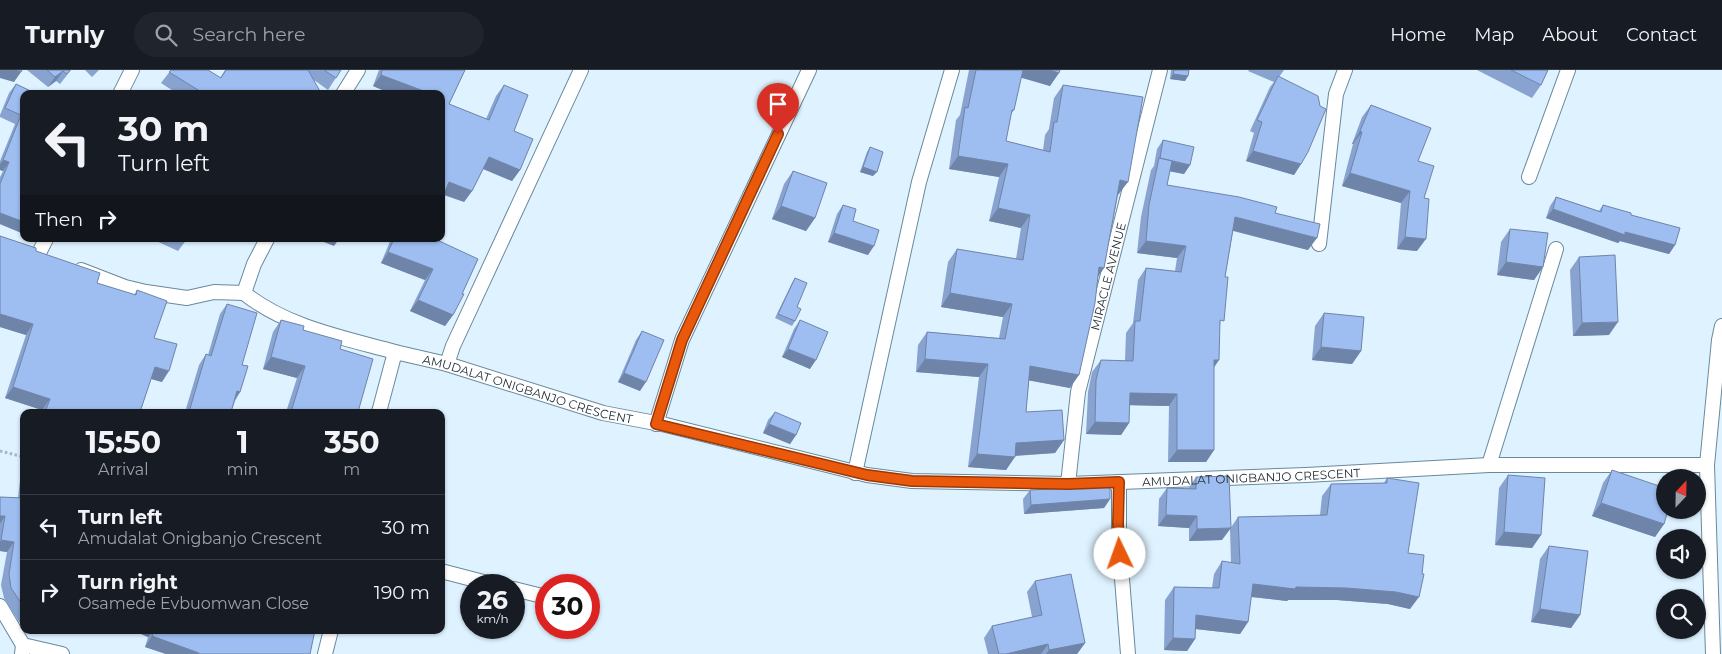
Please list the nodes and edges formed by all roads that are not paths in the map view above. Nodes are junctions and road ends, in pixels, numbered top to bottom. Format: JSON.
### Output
{"nodes":[{"id":1,"x":132,"y":70,"type":"edge"},
{"id":2,"x":358,"y":70,"type":"edge"},
{"id":3,"x":581,"y":70,"type":"edge"},
{"id":4,"x":809,"y":70,"type":"edge"},
{"id":5,"x":952,"y":70,"type":"edge"},
{"id":6,"x":1160,"y":70,"type":"edge"},
{"id":7,"x":1345,"y":70,"type":"edge"},
{"id":8,"x":1568,"y":70,"type":"edge"},
{"id":9,"x":122,"y":90,"type":"edge"},
{"id":10,"x":346,"y":90,"type":"edge"},
{"id":11,"x":1529,"y":177,"type":"dead end"},
{"id":12,"x":44,"y":242,"type":"edge"},
{"id":13,"x":265,"y":242,"type":"edge"},
{"id":14,"x":1319,"y":244,"type":"edge"},
{"id":15,"x":1556,"y":249,"type":"dead end"},
{"id":16,"x":38,"y":255,"type":"edge"},
{"id":17,"x":65,"y":265,"type":"edge"},
{"id":18,"x":244,"y":293,"type":"junction"},
{"id":19,"x":1721,"y":335,"type":"edge"},
{"id":20,"x":395,"y":352,"type":"junction"},
{"id":21,"x":446,"y":364,"type":"junction"},
{"id":22,"x":380,"y":409,"type":"edge"},
{"id":23,"x":656,"y":424,"type":"junction"},
{"id":24,"x":1489,"y":465,"type":"junction"},
{"id":25,"x":1707,"y":465,"type":"junction"},
{"id":26,"x":855,"y":473,"type":"junction"},
{"id":27,"x":1119,"y":482,"type":"junction"},
{"id":28,"x":1068,"y":484,"type":"junction"},
{"id":29,"x":445,"y":572,"type":"edge"},
{"id":30,"x":460,"y":576,"type":"edge"},
{"id":31,"x":0,"y":606,"type":"edge"},
{"id":32,"x":1717,"y":632,"type":"edge"},
{"id":33,"x":330,"y":634,"type":"edge"},
{"id":34,"x":22,"y":649,"type":"edge"},
{"id":35,"x":62,"y":654,"type":"edge"},
{"id":36,"x":325,"y":654,"type":"edge"},
{"id":37,"x":1128,"y":654,"type":"edge"},
{"id":38,"x":1712,"y":654,"type":"edge"}],
"edges":[{"from":1,"to":9,"type":"street"},
{"from":2,"to":10,"type":"street"},
{"from":3,"to":21,"type":"street"},
{"from":4,"to":23,"type":"street"},
{"from":5,"to":26,"type":"street"},
{"from":6,"to":28,"type":"street","name":"MIRACLE AVENUE"},
{"from":7,"to":14,"type":"street"},
{"from":8,"to":11,"type":"street"},
{"from":12,"to":16,"type":"street"},
{"from":13,"to":18,"type":"street"},
{"from":15,"to":24,"type":"street"},
{"from":17,"to":18,"type":"street"},
{"from":18,"to":20,"type":"street","name":"AMUDALAT ONIGBANJO CRESCENT"},
{"from":19,"to":25,"type":"street"},
{"from":20,"to":21,"type":"street","name":"AMUDALAT ONIGBANJO CRESCENT"},
{"from":20,"to":22,"type":"street"},
{"from":21,"to":23,"type":"street","name":"AMUDALAT ONIGBANJO CRESCENT"},
{"from":23,"to":26,"type":"street","name":"AMUDALAT ONIGBANJO CRESCENT"},
{"from":24,"to":25,"type":"street","name":"AMUDALAT ONIGBANJO CRESCENT"},
{"from":24,"to":27,"type":"street","name":"AMUDALAT ONIGBANJO CRESCENT"},
{"from":25,"to":32,"type":"street"},
{"from":26,"to":28,"type":"street","name":"AMUDALAT ONIGBANJO CRESCENT"},
{"from":27,"to":28,"type":"street","name":"AMUDALAT ONIGBANJO CRESCENT"},
{"from":27,"to":37,"type":"street"},
{"from":29,"to":30,"type":"street"},
{"from":31,"to":34,"type":"street"},
{"from":32,"to":38,"type":"street"},
{"from":33,"to":36,"type":"street"},
{"from":34,"to":35,"type":"street"}]}
